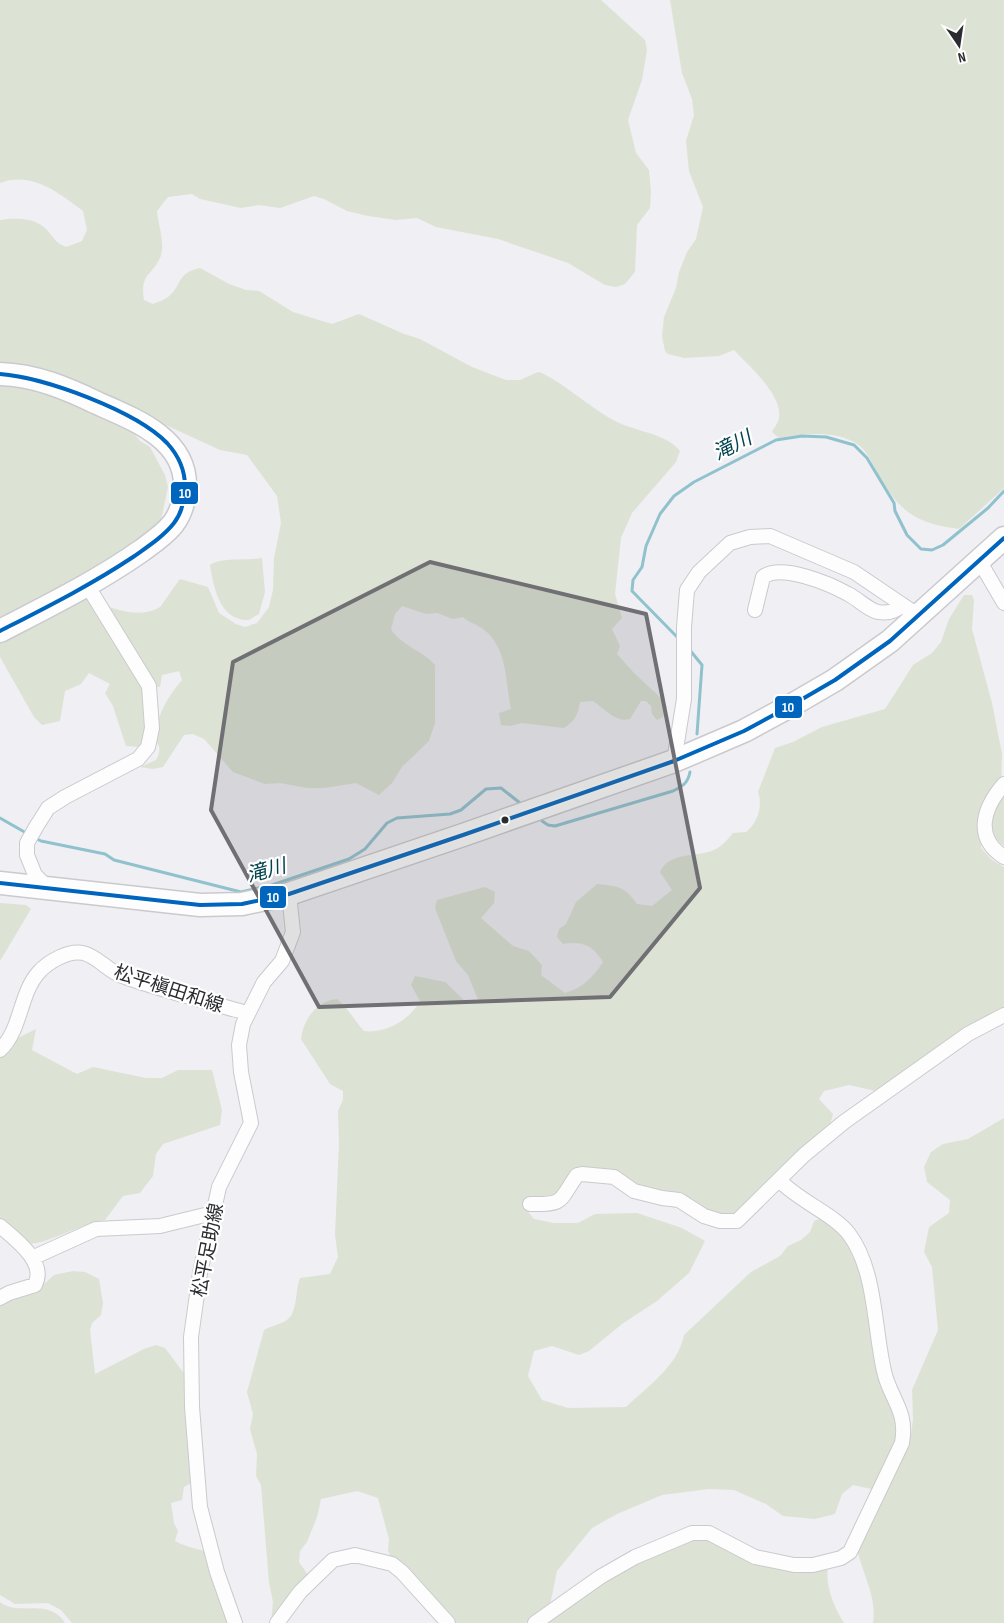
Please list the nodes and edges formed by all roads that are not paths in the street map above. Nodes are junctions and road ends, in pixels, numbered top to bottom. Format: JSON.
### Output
{"nodes":[{"id":1,"x":0,"y":374,"type":"edge"},
{"id":2,"x":1004,"y":538,"type":"edge"},
{"id":3,"x":980,"y":562,"type":"junction"},
{"id":4,"x":87,"y":585,"type":"junction"},
{"id":5,"x":1004,"y":603,"type":"edge"},
{"id":6,"x":755,"y":610,"type":"dead end"},
{"id":7,"x":911,"y":610,"type":"junction"},
{"id":8,"x":0,"y":632,"type":"edge"},
{"id":9,"x":674,"y":761,"type":"junction"},
{"id":10,"x":1004,"y":784,"type":"edge"},
{"id":11,"x":1004,"y":857,"type":"edge"},
{"id":12,"x":0,"y":883,"type":"edge"},
{"id":13,"x":49,"y":890,"type":"junction"},
{"id":14,"x":288,"y":894,"type":"junction"},
{"id":15,"x":247,"y":1012,"type":"junction"},
{"id":16,"x":1004,"y":1015,"type":"edge"},
{"id":17,"x":0,"y":1050,"type":"edge"},
{"id":18,"x":779,"y":1180,"type":"junction"},
{"id":19,"x":530,"y":1204,"type":"dead end"},
{"id":20,"x":213,"y":1213,"type":"junction"},
{"id":21,"x":0,"y":1226,"type":"edge"},
{"id":22,"x":32,"y":1258,"type":"junction"},
{"id":23,"x":0,"y":1298,"type":"edge"},
{"id":24,"x":235,"y":1623,"type":"edge"},
{"id":25,"x":277,"y":1623,"type":"edge"},
{"id":26,"x":448,"y":1623,"type":"edge"},
{"id":27,"x":535,"y":1623,"type":"edge"}],
"edges":[{"from":1,"to":4,"type":"highway"},
{"from":2,"to":3,"type":"highway"},
{"from":3,"to":5,"type":"street"},
{"from":3,"to":7,"type":"highway"},
{"from":4,"to":8,"type":"highway"},
{"from":4,"to":13,"type":"street"},
{"from":6,"to":7,"type":"street"},
{"from":7,"to":9,"type":"highway"},
{"from":7,"to":9,"type":"street"},
{"from":9,"to":14,"type":"highway"},
{"from":10,"to":11,"type":"street"},
{"from":12,"to":13,"type":"highway"},
{"from":13,"to":14,"type":"highway"},
{"from":14,"to":15,"type":"street","name":"松平足助線"},
{"from":15,"to":17,"type":"street","name":"松平槇田和線"},
{"from":15,"to":20,"type":"street","name":"松平足助線"},
{"from":16,"to":18,"type":"street"},
{"from":18,"to":19,"type":"street"},
{"from":18,"to":27,"type":"street"},
{"from":20,"to":22,"type":"street"},
{"from":20,"to":24,"type":"street","name":"松平足助線"},
{"from":21,"to":22,"type":"street"},
{"from":22,"to":23,"type":"street"},
{"from":25,"to":26,"type":"street"}]}
